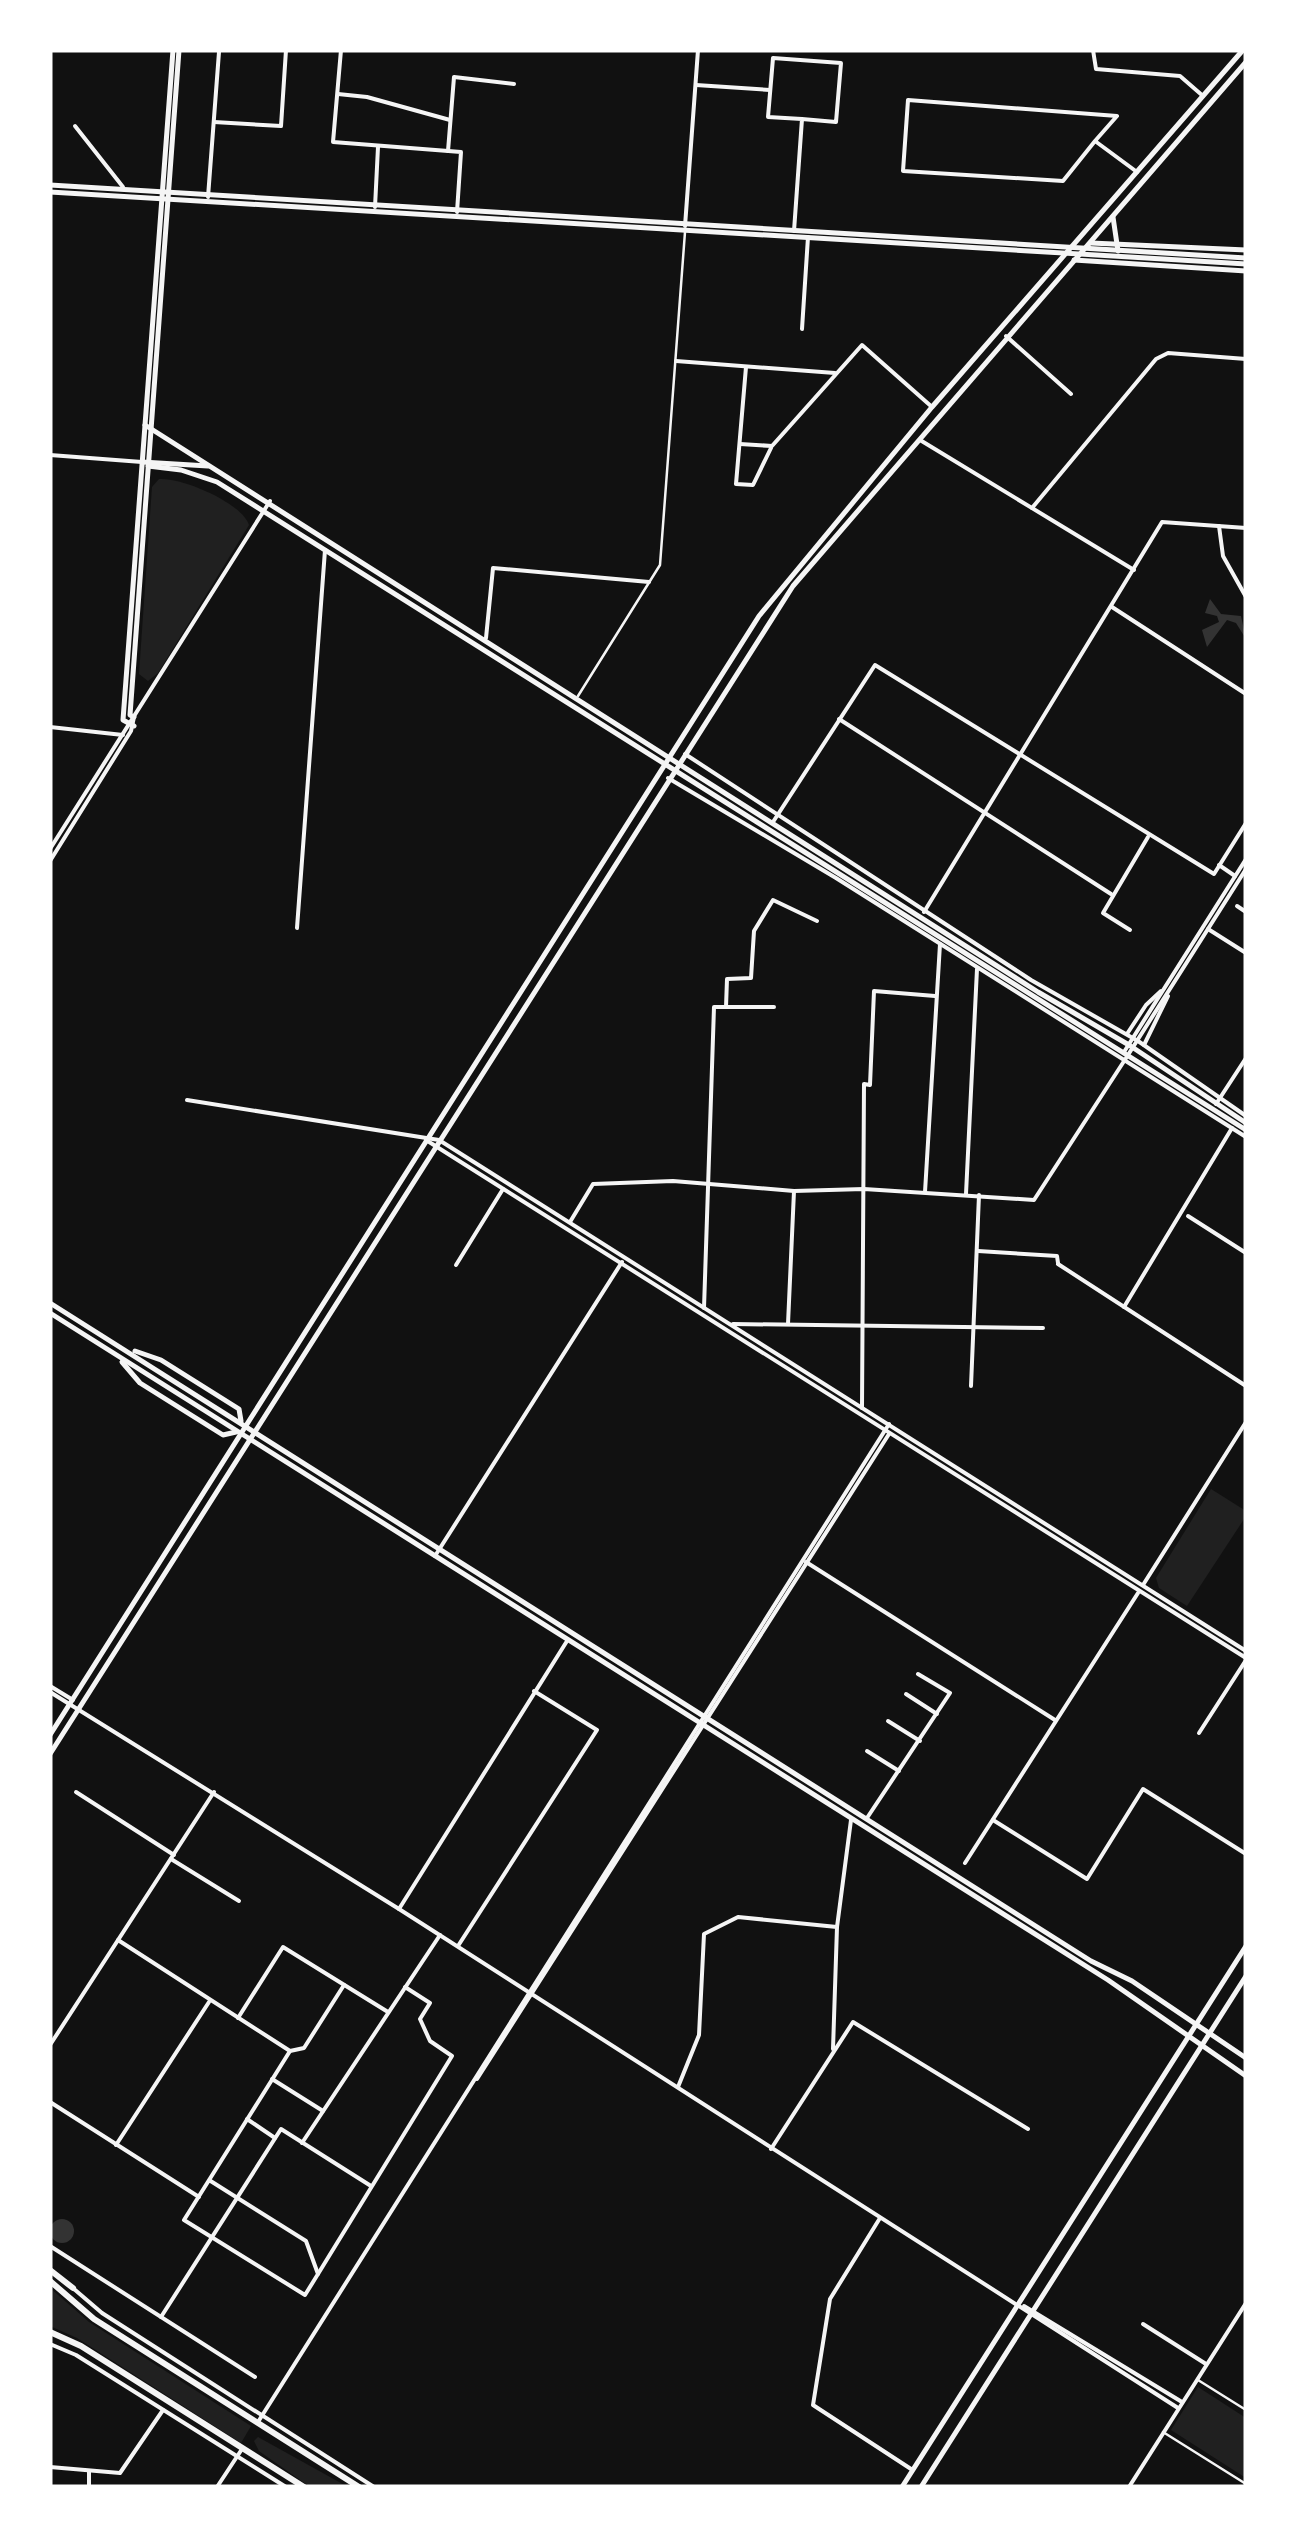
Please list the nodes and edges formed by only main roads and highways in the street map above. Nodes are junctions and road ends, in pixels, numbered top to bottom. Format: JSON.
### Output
{"nodes":[{"id":1,"x":176,"y":50,"type":"edge"},
{"id":2,"x":1243,"y":50,"type":"edge"},
{"id":3,"x":1246,"y":62,"type":"edge"},
{"id":4,"x":50,"y":188,"type":"edge"},
{"id":5,"x":165,"y":197,"type":"junction"},
{"id":6,"x":1113,"y":216,"type":"junction"},
{"id":7,"x":685,"y":228,"type":"junction"},
{"id":8,"x":808,"y":234,"type":"junction"},
{"id":9,"x":1116,"y":242,"type":"junction"},
{"id":10,"x":1088,"y":246,"type":"junction"},
{"id":11,"x":1118,"y":250,"type":"junction"},
{"id":12,"x":1246,"y":250,"type":"edge"},
{"id":13,"x":1068,"y":251,"type":"junction"},
{"id":14,"x":1076,"y":258,"type":"junction"},
{"id":15,"x":1246,"y":264,"type":"edge"},
{"id":16,"x":145,"y":425,"type":"junction"},
{"id":17,"x":154,"y":430,"type":"junction"},
{"id":18,"x":152,"y":459,"type":"junction"},
{"id":19,"x":145,"y":464,"type":"junction"},
{"id":20,"x":214,"y":467,"type":"junction"},
{"id":21,"x":132,"y":722,"type":"road end"},
{"id":22,"x":672,"y":755,"type":"junction"},
{"id":23,"x":679,"y":762,"type":"junction"},
{"id":24,"x":664,"y":764,"type":"junction"},
{"id":25,"x":673,"y":771,"type":"junction"},
{"id":26,"x":1130,"y":1049,"type":"junction"},
{"id":27,"x":1246,"y":1127,"type":"edge"},
{"id":28,"x":50,"y":1304,"type":"edge"},
{"id":29,"x":50,"y":1313,"type":"edge"},
{"id":30,"x":243,"y":1422,"type":"junction"},
{"id":31,"x":256,"y":1429,"type":"junction"},
{"id":32,"x":238,"y":1433,"type":"junction"},
{"id":33,"x":249,"y":1440,"type":"junction"},
{"id":34,"x":50,"y":1735,"type":"edge"},
{"id":35,"x":50,"y":1754,"type":"edge"},
{"id":36,"x":1246,"y":1946,"type":"edge"},
{"id":37,"x":1246,"y":1976,"type":"edge"},
{"id":38,"x":1197,"y":2023,"type":"junction"},
{"id":39,"x":1190,"y":2033,"type":"junction"},
{"id":40,"x":1209,"y":2035,"type":"junction"},
{"id":41,"x":1202,"y":2047,"type":"junction"},
{"id":42,"x":1246,"y":2058,"type":"edge"},
{"id":43,"x":1246,"y":2076,"type":"edge"},
{"id":44,"x":50,"y":2274,"type":"edge"},
{"id":45,"x":73,"y":2288,"type":"road end"},
{"id":46,"x":50,"y":2332,"type":"edge"},
{"id":47,"x":304,"y":2487,"type":"edge"},
{"id":48,"x":359,"y":2487,"type":"edge"},
{"id":49,"x":902,"y":2487,"type":"edge"},
{"id":50,"x":921,"y":2487,"type":"edge"}],
"edges":[{"from":1,"to":5,"type":"main road"},
{"from":2,"to":13,"type":"main road"},
{"from":3,"to":6,"type":"main road"},
{"from":4,"to":5,"type":"main road"},
{"from":4,"to":5,"type":"main road"},
{"from":5,"to":7,"type":"main road"},
{"from":5,"to":7,"type":"main road"},
{"from":5,"to":16,"type":"main road"},
{"from":5,"to":17,"type":"main road"},
{"from":6,"to":9,"type":"main road"},
{"from":6,"to":10,"type":"main road"},
{"from":7,"to":8,"type":"main road"},
{"from":7,"to":8,"type":"main road"},
{"from":8,"to":13,"type":"main road"},
{"from":9,"to":10,"type":"main road"},
{"from":9,"to":11,"type":"main road"},
{"from":9,"to":12,"type":"main road"},
{"from":10,"to":11,"type":"main road"},
{"from":10,"to":13,"type":"main road"},
{"from":10,"to":14,"type":"main road"},
{"from":11,"to":15,"type":"main road"},
{"from":13,"to":14,"type":"main road"},
{"from":13,"to":22,"type":"main road"},
{"from":14,"to":15,"type":"main road"},
{"from":14,"to":23,"type":"main road"},
{"from":16,"to":17,"type":"main road"},
{"from":16,"to":19,"type":"main road"},
{"from":17,"to":18,"type":"main road"},
{"from":17,"to":20,"type":"main road"},
{"from":18,"to":19,"type":"main road"},
{"from":18,"to":20,"type":"main road"},
{"from":19,"to":21,"type":"main road"},
{"from":19,"to":24,"type":"main road"},
{"from":20,"to":22,"type":"main road"},
{"from":22,"to":23,"type":"main road"},
{"from":22,"to":24,"type":"main road"},
{"from":23,"to":25,"type":"main road"},
{"from":23,"to":26,"type":"main road"},
{"from":24,"to":25,"type":"main road"},
{"from":24,"to":30,"type":"main road"},
{"from":25,"to":26,"type":"main road"},
{"from":25,"to":31,"type":"main road"},
{"from":26,"to":27,"type":"main road"},
{"from":26,"to":27,"type":"main road"},
{"from":28,"to":30,"type":"main road"},
{"from":29,"to":32,"type":"main road"},
{"from":30,"to":31,"type":"main road"},
{"from":30,"to":32,"type":"main road"},
{"from":31,"to":33,"type":"main road"},
{"from":31,"to":38,"type":"main road"},
{"from":32,"to":33,"type":"main road"},
{"from":32,"to":34,"type":"main road"},
{"from":33,"to":35,"type":"main road"},
{"from":33,"to":39,"type":"main road"},
{"from":36,"to":38,"type":"main road"},
{"from":37,"to":40,"type":"main road"},
{"from":38,"to":39,"type":"main road"},
{"from":38,"to":40,"type":"main road"},
{"from":39,"to":41,"type":"main road"},
{"from":39,"to":49,"type":"main road"},
{"from":40,"to":41,"type":"main road"},
{"from":40,"to":42,"type":"main road"},
{"from":41,"to":43,"type":"main road"},
{"from":41,"to":50,"type":"main road"},
{"from":44,"to":45,"type":"highway"},
{"from":44,"to":48,"type":"highway"},
{"from":46,"to":47,"type":"highway"}]}
